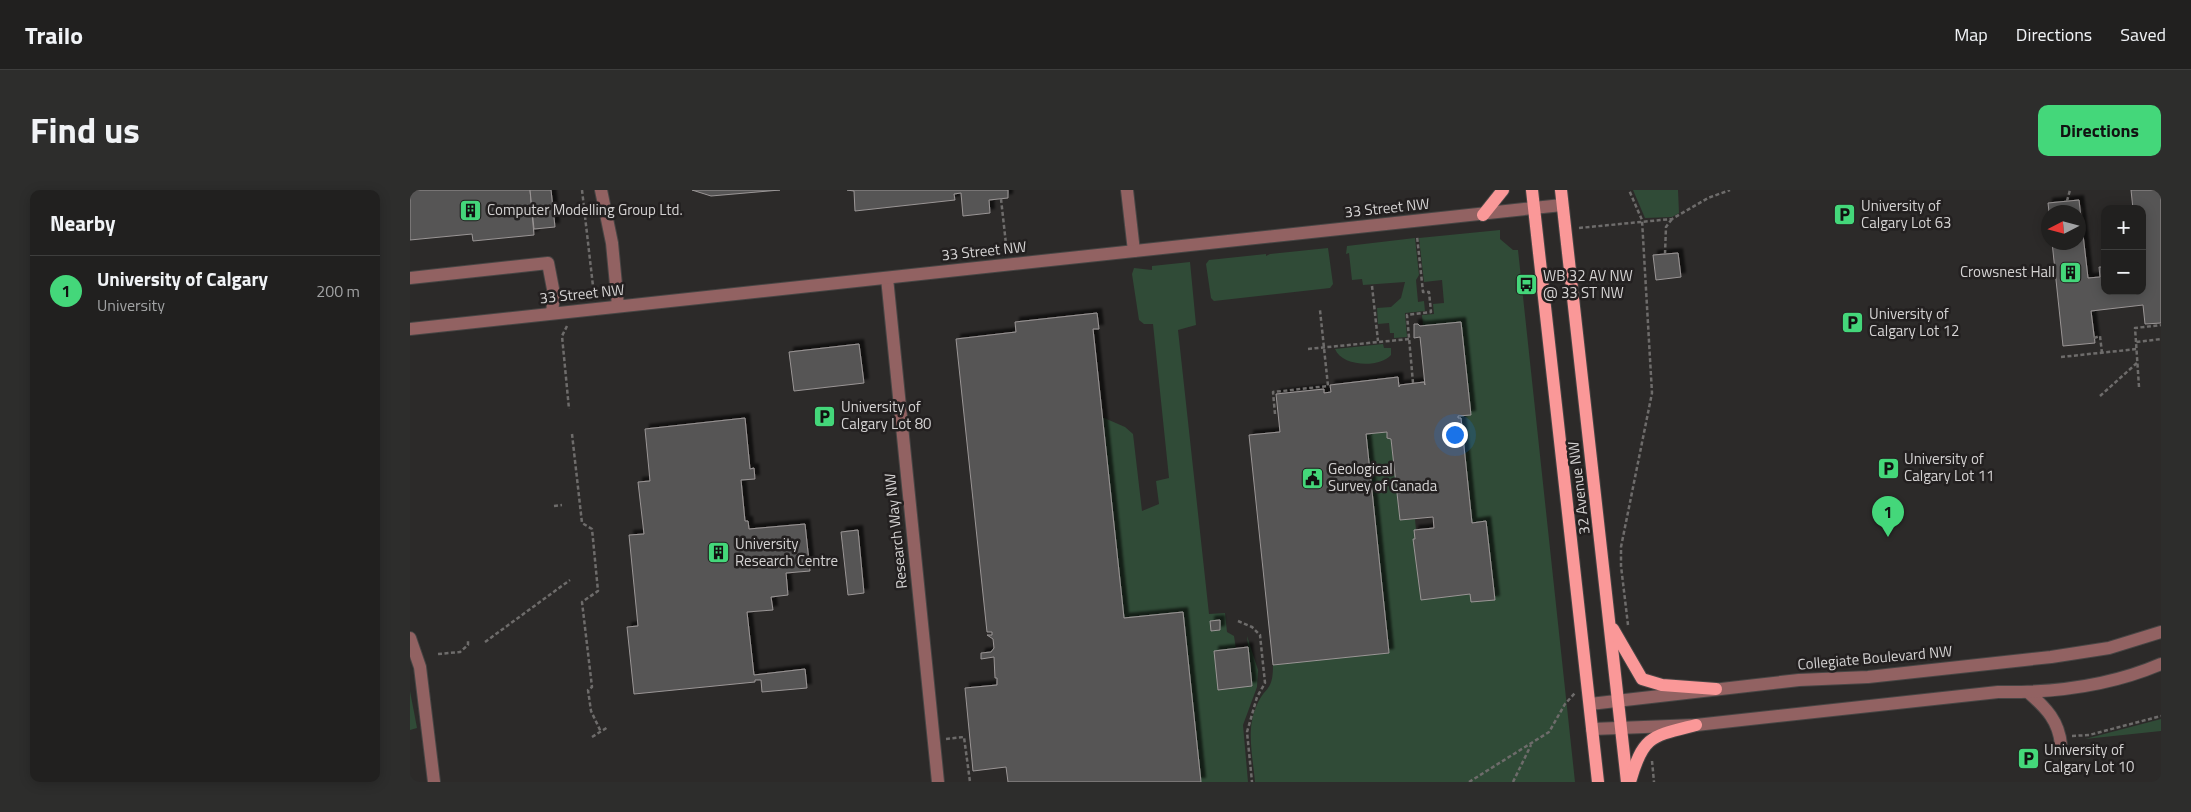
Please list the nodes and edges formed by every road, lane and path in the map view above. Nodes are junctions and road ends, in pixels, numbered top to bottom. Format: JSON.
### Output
{"nodes":[{"id":1,"x":582,"y":190,"type":"edge"},
{"id":2,"x":602,"y":190,"type":"edge"},
{"id":3,"x":1128,"y":190,"type":"edge"},
{"id":4,"x":1503,"y":190,"type":"edge"},
{"id":5,"x":1532,"y":190,"type":"edge"},
{"id":6,"x":1561,"y":190,"type":"edge"},
{"id":7,"x":1629,"y":190,"type":"edge"},
{"id":8,"x":1730,"y":190,"type":"edge"},
{"id":9,"x":2070,"y":190,"type":"edge"},
{"id":10,"x":1001,"y":198,"type":"dead end"},
{"id":11,"x":2067,"y":201,"type":"dead end"},
{"id":12,"x":1562,"y":205,"type":"junction"},
{"id":13,"x":1534,"y":209,"type":"junction"},
{"id":14,"x":1483,"y":215,"type":"junction"},
{"id":15,"x":1672,"y":219,"type":"junction"},
{"id":16,"x":1642,"y":220,"type":"junction"},
{"id":17,"x":1575,"y":229,"type":"dead end"},
{"id":18,"x":1417,"y":236,"type":"dead end"},
{"id":19,"x":1134,"y":251,"type":"junction"},
{"id":20,"x":1665,"y":254,"type":"dead end"},
{"id":21,"x":1008,"y":264,"type":"junction"},
{"id":22,"x":410,"y":278,"type":"edge"},
{"id":23,"x":887,"y":278,"type":"junction"},
{"id":24,"x":1372,"y":286,"type":"dead end"},
{"id":25,"x":618,"y":306,"type":"junction"},
{"id":26,"x":595,"y":309,"type":"junction"},
{"id":27,"x":1320,"y":310,"type":"dead end"},
{"id":28,"x":552,"y":313,"type":"junction"},
{"id":29,"x":567,"y":326,"type":"dead end"},
{"id":30,"x":2161,"y":326,"type":"edge"},
{"id":31,"x":410,"y":329,"type":"edge"},
{"id":32,"x":2094,"y":338,"type":"dead end"},
{"id":33,"x":1409,"y":339,"type":"junction"},
{"id":34,"x":2161,"y":339,"type":"edge"},
{"id":35,"x":1378,"y":342,"type":"junction"},
{"id":36,"x":2136,"y":342,"type":"junction"},
{"id":37,"x":1324,"y":348,"type":"junction"},
{"id":38,"x":1308,"y":349,"type":"dead end"},
{"id":39,"x":2137,"y":350,"type":"junction"},
{"id":40,"x":2102,"y":353,"type":"junction"},
{"id":41,"x":2061,"y":357,"type":"dead end"},
{"id":42,"x":2138,"y":362,"type":"junction"},
{"id":43,"x":1413,"y":383,"type":"dead end"},
{"id":44,"x":2139,"y":387,"type":"dead end"},
{"id":45,"x":2100,"y":396,"type":"dead end"},
{"id":46,"x":570,"y":409,"type":"dead end"},
{"id":47,"x":1275,"y":414,"type":"dead end"},
{"id":48,"x":572,"y":434,"type":"dead end"},
{"id":49,"x":562,"y":505,"type":"dead end"},
{"id":50,"x":554,"y":506,"type":"dead end"},
{"id":51,"x":570,"y":580,"type":"dead end"},
{"id":52,"x":1238,"y":621,"type":"dead end"},
{"id":53,"x":1611,"y":624,"type":"junction"},
{"id":54,"x":1628,"y":630,"type":"dead end"},
{"id":55,"x":2161,"y":632,"type":"edge"},
{"id":56,"x":410,"y":638,"type":"edge"},
{"id":57,"x":468,"y":638,"type":"dead end"},
{"id":58,"x":485,"y":642,"type":"dead end"},
{"id":59,"x":438,"y":654,"type":"dead end"},
{"id":60,"x":2161,"y":664,"type":"edge"},
{"id":61,"x":2161,"y":670,"type":"edge"},
{"id":62,"x":2140,"y":674,"type":"junction"},
{"id":63,"x":1716,"y":689,"type":"junction"},
{"id":64,"x":1576,"y":692,"type":"dead end"},
{"id":65,"x":2028,"y":692,"type":"junction"},
{"id":66,"x":1619,"y":700,"type":"junction"},
{"id":67,"x":1590,"y":704,"type":"junction"},
{"id":68,"x":2161,"y":716,"type":"edge"},
{"id":69,"x":1696,"y":724,"type":"junction"},
{"id":70,"x":1621,"y":726,"type":"junction"},
{"id":71,"x":608,"y":727,"type":"dead end"},
{"id":72,"x":1592,"y":729,"type":"junction"},
{"id":73,"x":601,"y":732,"type":"junction"},
{"id":74,"x":592,"y":737,"type":"dead end"},
{"id":75,"x":934,"y":740,"type":"junction"},
{"id":76,"x":1531,"y":743,"type":"junction"},
{"id":77,"x":2062,"y":745,"type":"joint"},
{"id":78,"x":1650,"y":756,"type":"dead end"},
{"id":79,"x":434,"y":782,"type":"edge"},
{"id":80,"x":938,"y":782,"type":"edge"},
{"id":81,"x":970,"y":782,"type":"edge"},
{"id":82,"x":1252,"y":782,"type":"edge"},
{"id":83,"x":1469,"y":782,"type":"edge"},
{"id":84,"x":1513,"y":782,"type":"edge"},
{"id":85,"x":1598,"y":782,"type":"edge"},
{"id":86,"x":1628,"y":782,"type":"edge"},
{"id":87,"x":1654,"y":782,"type":"edge"}],
"edges":[{"from":1,"to":26,"type":"path"},
{"from":2,"to":25,"type":"street"},
{"from":3,"to":19,"type":"street"},
{"from":4,"to":14,"type":"main road"},
{"from":5,"to":13,"type":"main road","name":"32 Avenue NW"},
{"from":6,"to":12,"type":"main road","name":"32 Avenue NW"},
{"from":7,"to":16,"type":"path"},
{"from":8,"to":15,"type":"path"},
{"from":9,"to":11,"type":"path"},
{"from":10,"to":21,"type":"path"},
{"from":12,"to":13,"type":"street","name":"33 Street NW"},
{"from":12,"to":53,"type":"main road","name":"32 Avenue NW"},
{"from":13,"to":14,"type":"street","name":"33 Street NW"},
{"from":13,"to":67,"type":"main road","name":"32 Avenue NW"},
{"from":14,"to":19,"type":"street","name":"33 Street NW"},
{"from":15,"to":16,"type":"path"},
{"from":15,"to":20,"type":"path"},
{"from":16,"to":17,"type":"path"},
{"from":16,"to":54,"type":"path"},
{"from":18,"to":33,"type":"path"},
{"from":19,"to":21,"type":"street","name":"33 Street NW"},
{"from":21,"to":23,"type":"street","name":"33 Street NW"},
{"from":22,"to":28,"type":"street"},
{"from":23,"to":25,"type":"street","name":"33 Street NW"},
{"from":23,"to":75,"type":"street","name":"Research Way NW"},
{"from":24,"to":35,"type":"path"},
{"from":25,"to":26,"type":"street","name":"33 Street NW"},
{"from":26,"to":28,"type":"street","name":"33 Street NW"},
{"from":27,"to":37,"type":"path"},
{"from":28,"to":31,"type":"street","name":"33 Street NW"},
{"from":29,"to":46,"type":"path"},
{"from":30,"to":36,"type":"path"},
{"from":32,"to":40,"type":"path"},
{"from":33,"to":35,"type":"path"},
{"from":33,"to":43,"type":"path"},
{"from":34,"to":36,"type":"path"},
{"from":35,"to":37,"type":"path"},
{"from":36,"to":39,"type":"path"},
{"from":37,"to":38,"type":"path"},
{"from":37,"to":47,"type":"path"},
{"from":39,"to":40,"type":"path"},
{"from":39,"to":42,"type":"path"},
{"from":40,"to":41,"type":"path"},
{"from":42,"to":44,"type":"path"},
{"from":42,"to":45,"type":"path"},
{"from":48,"to":73,"type":"path"},
{"from":49,"to":50,"type":"path"},
{"from":51,"to":58,"type":"path"},
{"from":52,"to":82,"type":"path"},
{"from":53,"to":63,"type":"main road"},
{"from":53,"to":66,"type":"main road","name":"32 Avenue NW"},
{"from":55,"to":63,"type":"street","name":"Collegiate Boulevard NW"},
{"from":56,"to":79,"type":"street"},
{"from":57,"to":59,"type":"path"},
{"from":60,"to":62,"type":"street"},
{"from":61,"to":62,"type":"street"},
{"from":62,"to":65,"type":"street"},
{"from":63,"to":66,"type":"street","name":"Collegiate Boulevard NW"},
{"from":64,"to":76,"type":"path"},
{"from":65,"to":69,"type":"street"},
{"from":65,"to":77,"type":"street"},
{"from":66,"to":67,"type":"street","name":"Collegiate Boulevard NW"},
{"from":66,"to":70,"type":"main road","name":"32 Avenue NW"},
{"from":67,"to":72,"type":"main road","name":"32 Avenue NW"},
{"from":68,"to":77,"type":"path"},
{"from":69,"to":70,"type":"street"},
{"from":69,"to":86,"type":"main road"},
{"from":70,"to":72,"type":"street"},
{"from":70,"to":86,"type":"main road","name":"32 Avenue NW"},
{"from":71,"to":73,"type":"path"},
{"from":72,"to":85,"type":"main road","name":"32 Avenue NW"},
{"from":73,"to":74,"type":"path"},
{"from":75,"to":80,"type":"street","name":"Research Way NW"},
{"from":75,"to":81,"type":"path"},
{"from":76,"to":83,"type":"path"},
{"from":76,"to":84,"type":"path"},
{"from":78,"to":87,"type":"path"}]}
